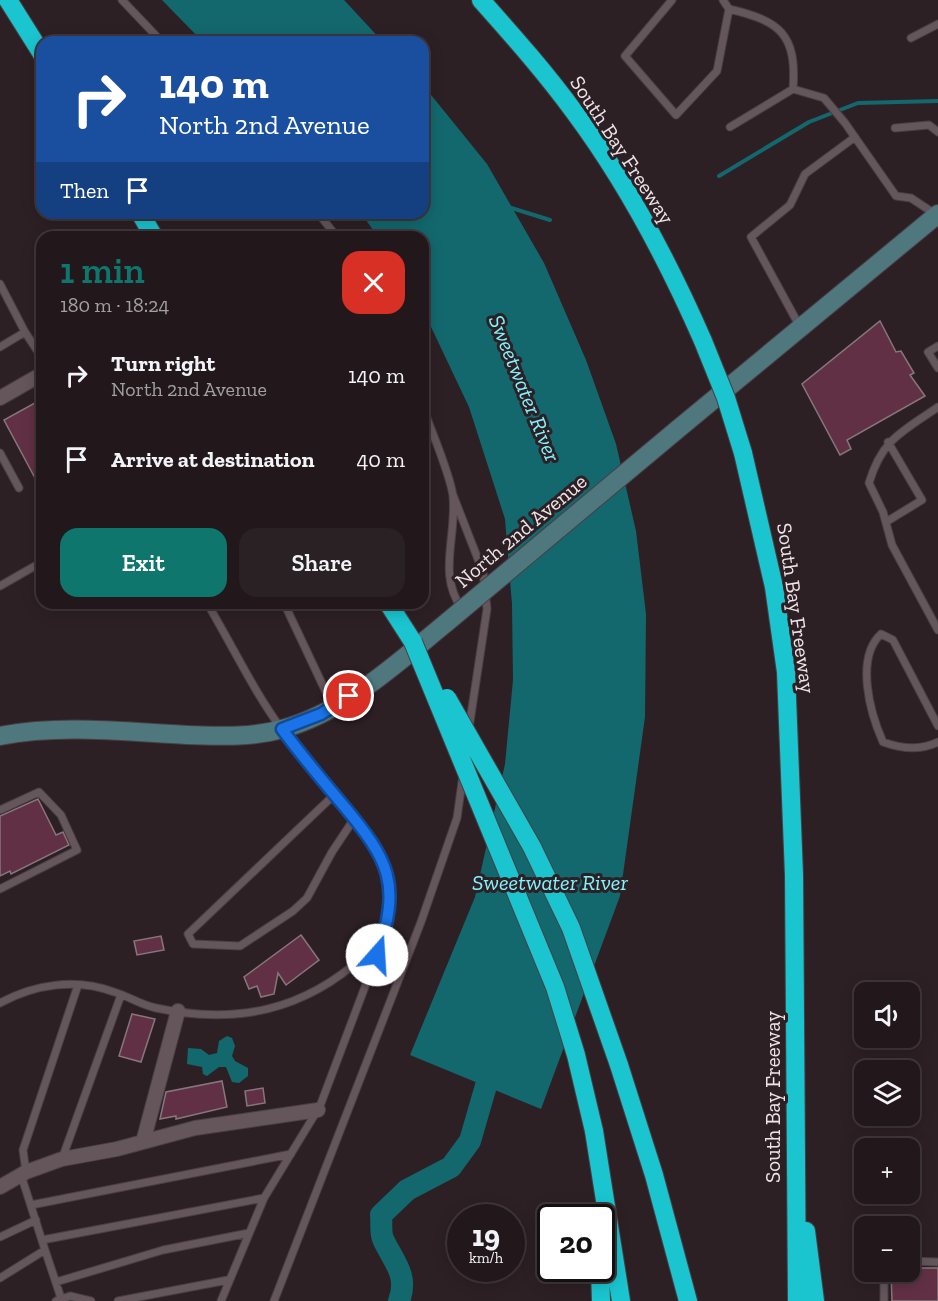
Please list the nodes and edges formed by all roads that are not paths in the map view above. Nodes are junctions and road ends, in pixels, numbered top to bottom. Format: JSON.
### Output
{"nodes":[{"id":1,"x":8,"y":0,"type":"edge"},
{"id":2,"x":122,"y":0,"type":"edge"},
{"id":3,"x":480,"y":0,"type":"edge"},
{"id":4,"x":672,"y":0,"type":"edge"},
{"id":5,"x":723,"y":0,"type":"edge"},
{"id":6,"x":729,"y":9,"type":"junction"},
{"id":7,"x":938,"y":24,"type":"edge"},
{"id":8,"x":156,"y":36,"type":"edge"},
{"id":9,"x":911,"y":38,"type":"dead end"},
{"id":10,"x":36,"y":44,"type":"edge"},
{"id":11,"x":793,"y":89,"type":"junction"},
{"id":12,"x":730,"y":127,"type":"dead end"},
{"id":13,"x":895,"y":128,"type":"dead end"},
{"id":14,"x":938,"y":132,"type":"edge"},
{"id":15,"x":855,"y":137,"type":"junction"},
{"id":16,"x":937,"y":216,"type":"edge"},
{"id":17,"x":323,"y":219,"type":"edge"},
{"id":18,"x":332,"y":231,"type":"edge"},
{"id":19,"x":0,"y":284,"type":"edge"},
{"id":20,"x":800,"y":327,"type":"junction"},
{"id":21,"x":26,"y":332,"type":"junction"},
{"id":22,"x":938,"y":346,"type":"edge"},
{"id":23,"x":0,"y":347,"type":"edge"},
{"id":24,"x":36,"y":348,"type":"edge"},
{"id":25,"x":938,"y":368,"type":"edge"},
{"id":26,"x":36,"y":377,"type":"edge"},
{"id":27,"x":0,"y":398,"type":"edge"},
{"id":28,"x":938,"y":407,"type":"edge"},
{"id":29,"x":429,"y":425,"type":"edge"},
{"id":30,"x":888,"y":442,"type":"junction"},
{"id":31,"x":0,"y":453,"type":"edge"},
{"id":32,"x":19,"y":488,"type":"dead end"},
{"id":33,"x":453,"y":495,"type":"junction"},
{"id":34,"x":886,"y":522,"type":"junction"},
{"id":35,"x":36,"y":565,"type":"edge"},
{"id":36,"x":0,"y":586,"type":"edge"},
{"id":37,"x":211,"y":609,"type":"edge"},
{"id":38,"x":287,"y":609,"type":"edge"},
{"id":39,"x":392,"y":609,"type":"edge"},
{"id":40,"x":462,"y":609,"type":"junction"},
{"id":41,"x":938,"y":630,"type":"edge"},
{"id":42,"x":413,"y":642,"type":"junction"},
{"id":43,"x":333,"y":707,"type":"junction"},
{"id":44,"x":938,"y":726,"type":"edge"},
{"id":45,"x":282,"y":729,"type":"junction"},
{"id":46,"x":0,"y":736,"type":"edge"},
{"id":47,"x":938,"y":742,"type":"edge"},
{"id":48,"x":334,"y":795,"type":"junction"},
{"id":49,"x":0,"y":810,"type":"edge"},
{"id":50,"x":354,"y":819,"type":"junction"},
{"id":51,"x":0,"y":889,"type":"edge"},
{"id":52,"x":385,"y":934,"type":"junction"},
{"id":53,"x":78,"y":985,"type":"junction"},
{"id":54,"x":121,"y":995,"type":"junction"},
{"id":55,"x":0,"y":1003,"type":"edge"},
{"id":56,"x":178,"y":1011,"type":"junction"},
{"id":57,"x":318,"y":1110,"type":"junction"},
{"id":58,"x":143,"y":1142,"type":"junction"},
{"id":59,"x":796,"y":1153,"type":"junction"},
{"id":60,"x":291,"y":1154,"type":"junction"},
{"id":61,"x":62,"y":1159,"type":"junction"},
{"id":62,"x":600,"y":1169,"type":"junction"},
{"id":63,"x":24,"y":1174,"type":"junction"},
{"id":64,"x":0,"y":1187,"type":"edge"},
{"id":65,"x":264,"y":1198,"type":"junction"},
{"id":66,"x":600,"y":1204,"type":"edge"},
{"id":67,"x":31,"y":1205,"type":"junction"},
{"id":68,"x":36,"y":1220,"type":"junction"},
{"id":69,"x":249,"y":1233,"type":"junction"},
{"id":70,"x":0,"y":1237,"type":"edge"},
{"id":71,"x":42,"y":1240,"type":"junction"},
{"id":72,"x":45,"y":1250,"type":"junction"},
{"id":73,"x":920,"y":1261,"type":"edge"},
{"id":74,"x":938,"y":1262,"type":"edge"},
{"id":75,"x":0,"y":1278,"type":"edge"},
{"id":76,"x":228,"y":1280,"type":"junction"},
{"id":77,"x":56,"y":1282,"type":"junction"},
{"id":78,"x":600,"y":1282,"type":"edge"},
{"id":79,"x":884,"y":1282,"type":"edge"},
{"id":80,"x":58,"y":1300,"type":"edge"},
{"id":81,"x":91,"y":1301,"type":"edge"},
{"id":82,"x":118,"y":1301,"type":"edge"},
{"id":83,"x":221,"y":1301,"type":"edge"},
{"id":84,"x":274,"y":1301,"type":"edge"},
{"id":85,"x":601,"y":1301,"type":"edge"},
{"id":86,"x":621,"y":1301,"type":"edge"},
{"id":87,"x":688,"y":1301,"type":"edge"},
{"id":88,"x":797,"y":1301,"type":"edge"},
{"id":89,"x":815,"y":1301,"type":"edge"},
{"id":90,"x":884,"y":1301,"type":"edge"}],
"edges":[{"from":1,"to":10,"type":"highway"},
{"from":2,"to":8,"type":"lane"},
{"from":3,"to":59,"type":"highway","name":"South Bay Freeway","bridge":true},
{"from":4,"to":6,"type":"lane"},
{"from":5,"to":6,"type":"lane"},
{"from":6,"to":11,"type":"lane"},
{"from":7,"to":9,"type":"lane"},
{"from":11,"to":12,"type":"lane"},
{"from":11,"to":15,"type":"lane"},
{"from":13,"to":14,"type":"lane"},
{"from":15,"to":16,"type":"lane"},
{"from":15,"to":20,"type":"lane"},
{"from":16,"to":20,"type":"street","name":"North 2nd Avenue"},
{"from":17,"to":18,"type":"lane"},
{"from":19,"to":21,"type":"lane"},
{"from":20,"to":40,"type":"street","name":"North 2nd Avenue","bridge":true},
{"from":21,"to":23,"type":"lane"},
{"from":21,"to":24,"type":"lane"},
{"from":22,"to":25,"type":"lane"},
{"from":26,"to":27,"type":"street"},
{"from":28,"to":30,"type":"lane"},
{"from":29,"to":33,"type":"lane"},
{"from":30,"to":34,"type":"lane"},
{"from":30,"to":34,"type":"lane"},
{"from":31,"to":32,"type":"lane"},
{"from":33,"to":40,"type":"lane"},
{"from":33,"to":84,"type":"lane"},
{"from":34,"to":41,"type":"lane"},
{"from":35,"to":36,"type":"lane"},
{"from":37,"to":45,"type":"lane"},
{"from":38,"to":43,"type":"lane"},
{"from":39,"to":42,"type":"highway"},
{"from":40,"to":43,"type":"street","name":"North 2nd Avenue","bridge":true},
{"from":42,"to":62,"type":"highway","bridge":true},
{"from":42,"to":87,"type":"highway","bridge":true},
{"from":43,"to":45,"type":"street","name":"North 2nd Avenue"},
{"from":44,"to":47,"type":"lane"},
{"from":45,"to":46,"type":"street","name":"North 2nd Avenue"},
{"from":45,"to":48,"type":"lane"},
{"from":48,"to":50,"type":"lane"},
{"from":48,"to":50,"type":"lane"},
{"from":49,"to":51,"type":"lane"},
{"from":50,"to":52,"type":"lane"},
{"from":52,"to":56,"type":"lane"},
{"from":52,"to":57,"type":"lane"},
{"from":53,"to":54,"type":"lane"},
{"from":53,"to":55,"type":"lane"},
{"from":53,"to":63,"type":"lane"},
{"from":54,"to":56,"type":"lane"},
{"from":54,"to":61,"type":"lane"},
{"from":56,"to":58,"type":"street"},
{"from":57,"to":58,"type":"street"},
{"from":57,"to":60,"type":"lane"},
{"from":58,"to":61,"type":"street"},
{"from":59,"to":88,"type":"highway","name":"South Bay Freeway"},
{"from":59,"to":89,"type":"highway"},
{"from":60,"to":65,"type":"lane"},
{"from":60,"to":67,"type":"lane"},
{"from":61,"to":63,"type":"street"},
{"from":62,"to":66,"type":"highway"},
{"from":62,"to":86,"type":"highway"},
{"from":63,"to":64,"type":"street"},
{"from":63,"to":67,"type":"lane"},
{"from":65,"to":69,"type":"lane"},
{"from":65,"to":71,"type":"lane"},
{"from":67,"to":68,"type":"lane"},
{"from":68,"to":70,"type":"lane"},
{"from":68,"to":71,"type":"lane"},
{"from":69,"to":76,"type":"lane"},
{"from":69,"to":77,"type":"lane"},
{"from":71,"to":72,"type":"lane"},
{"from":72,"to":75,"type":"lane"},
{"from":72,"to":77,"type":"lane"},
{"from":73,"to":74,"type":"lane"},
{"from":76,"to":82,"type":"lane"},
{"from":76,"to":83,"type":"lane"},
{"from":77,"to":80,"type":"lane"},
{"from":78,"to":85,"type":"highway"},
{"from":79,"to":90,"type":"lane"},
{"from":80,"to":81,"type":"lane"}]}
